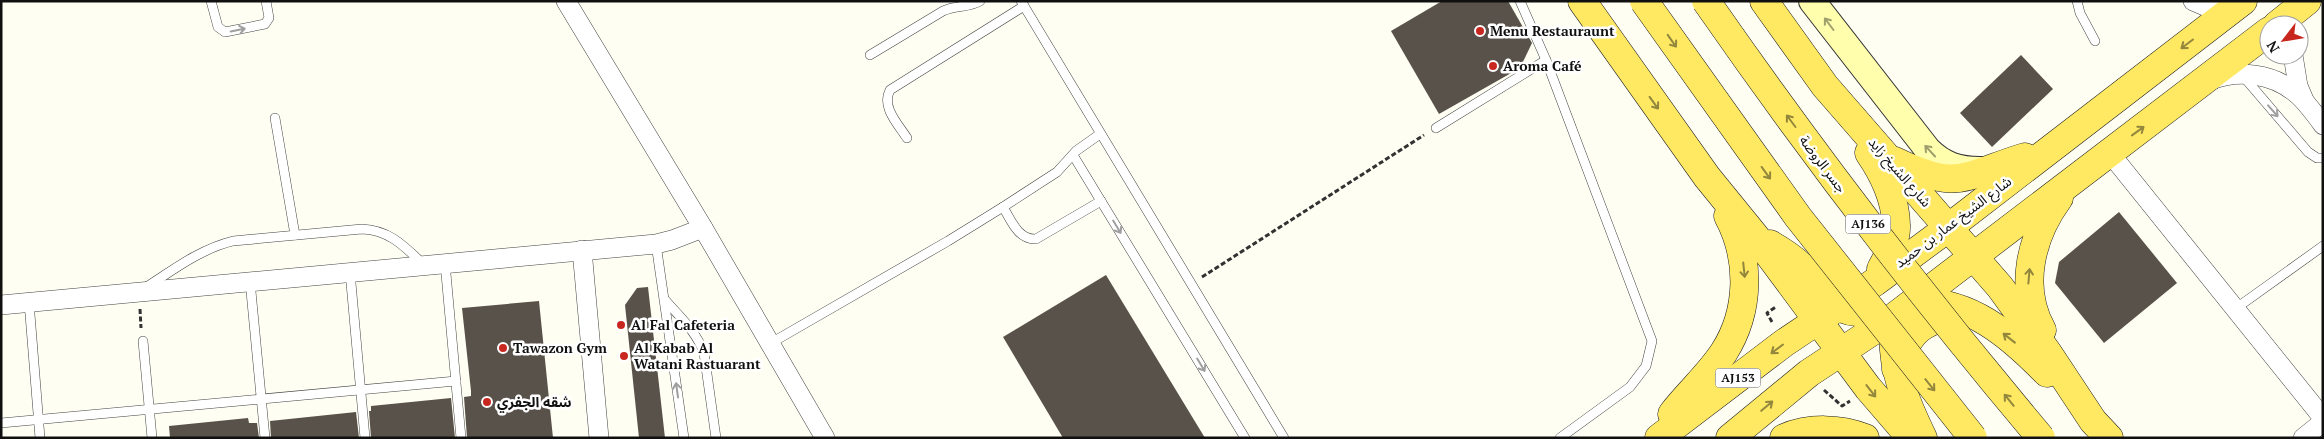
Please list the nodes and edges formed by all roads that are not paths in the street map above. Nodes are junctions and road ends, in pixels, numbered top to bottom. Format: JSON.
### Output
{"nodes":[{"id":1,"x":212,"y":1,"type":"edge"},
{"id":2,"x":266,"y":1,"type":"edge"},
{"id":3,"x":566,"y":1,"type":"edge"},
{"id":4,"x":980,"y":1,"type":"edge"},
{"id":5,"x":1520,"y":1,"type":"edge"},
{"id":6,"x":1582,"y":1,"type":"edge"},
{"id":7,"x":1644,"y":1,"type":"edge"},
{"id":8,"x":1706,"y":1,"type":"edge"},
{"id":9,"x":1764,"y":1,"type":"edge"},
{"id":10,"x":1812,"y":1,"type":"edge"},
{"id":11,"x":2077,"y":1,"type":"edge"},
{"id":12,"x":2193,"y":1,"type":"edge"},
{"id":13,"x":2307,"y":1,"type":"edge"},
{"id":14,"x":2312,"y":1,"type":"edge"},
{"id":15,"x":1023,"y":3,"type":"edge"},
{"id":16,"x":2235,"y":8,"type":"edge"},
{"id":17,"x":2290,"y":15,"type":"edge"},
{"id":18,"x":2304,"y":15,"type":"edge"},
{"id":19,"x":2259,"y":39,"type":"edge"},
{"id":20,"x":2095,"y":41,"type":"dead end"},
{"id":21,"x":870,"y":55,"type":"dead end"},
{"id":22,"x":1546,"y":60,"type":"junction"},
{"id":23,"x":2295,"y":65,"type":"edge"},
{"id":24,"x":2241,"y":74,"type":"junction"},
{"id":25,"x":1825,"y":86,"type":"junction"},
{"id":26,"x":2198,"y":87,"type":"junction"},
{"id":27,"x":2304,"y":101,"type":"junction"},
{"id":28,"x":274,"y":118,"type":"dead end"},
{"id":29,"x":2323,"y":125,"type":"edge"},
{"id":30,"x":1436,"y":128,"type":"road end"},
{"id":31,"x":1100,"y":134,"type":"junction"},
{"id":32,"x":907,"y":138,"type":"dead end"},
{"id":33,"x":2045,"y":152,"type":"junction"},
{"id":34,"x":2109,"y":152,"type":"junction"},
{"id":35,"x":1073,"y":155,"type":"junction"},
{"id":36,"x":1886,"y":156,"type":"junction"},
{"id":37,"x":2323,"y":158,"type":"edge"},
{"id":38,"x":2007,"y":163,"type":"junction"},
{"id":39,"x":1708,"y":177,"type":"junction"},
{"id":40,"x":2072,"y":181,"type":"junction"},
{"id":41,"x":1101,"y":201,"type":"junction"},
{"id":42,"x":1003,"y":206,"type":"junction"},
{"id":43,"x":703,"y":228,"type":"junction"},
{"id":44,"x":1948,"y":228,"type":"junction"},
{"id":45,"x":295,"y":235,"type":"junction"},
{"id":46,"x":656,"y":244,"type":"junction"},
{"id":47,"x":2323,"y":246,"type":"edge"},
{"id":48,"x":1919,"y":249,"type":"junction"},
{"id":49,"x":582,"y":250,"type":"junction"},
{"id":50,"x":1973,"y":258,"type":"junction"},
{"id":51,"x":445,"y":263,"type":"junction"},
{"id":52,"x":424,"y":265,"type":"junction"},
{"id":53,"x":350,"y":272,"type":"junction"},
{"id":54,"x":1879,"y":274,"type":"junction"},
{"id":55,"x":250,"y":281,"type":"junction"},
{"id":56,"x":1805,"y":287,"type":"junction"},
{"id":57,"x":138,"y":292,"type":"junction"},
{"id":58,"x":664,"y":299,"type":"junction"},
{"id":59,"x":29,"y":302,"type":"junction"},
{"id":60,"x":1,"y":305,"type":"edge"},
{"id":61,"x":1901,"y":309,"type":"junction"},
{"id":62,"x":2235,"y":309,"type":"junction"},
{"id":63,"x":1969,"y":312,"type":"junction"},
{"id":64,"x":1838,"y":327,"type":"junction"},
{"id":65,"x":143,"y":341,"type":"road end"},
{"id":66,"x":770,"y":343,"type":"junction"},
{"id":67,"x":1895,"y":369,"type":"junction"},
{"id":68,"x":456,"y":381,"type":"junction"},
{"id":69,"x":360,"y":389,"type":"junction"},
{"id":70,"x":261,"y":399,"type":"junction"},
{"id":71,"x":149,"y":409,"type":"junction"},
{"id":72,"x":2323,"y":418,"type":"edge"},
{"id":73,"x":39,"y":420,"type":"junction"},
{"id":74,"x":2323,"y":422,"type":"edge"},
{"id":75,"x":1,"y":423,"type":"edge"},
{"id":76,"x":2101,"y":429,"type":"edge"},
{"id":77,"x":40,"y":438,"type":"edge"},
{"id":78,"x":152,"y":438,"type":"edge"},
{"id":79,"x":264,"y":438,"type":"edge"},
{"id":80,"x":365,"y":438,"type":"edge"},
{"id":81,"x":461,"y":438,"type":"edge"},
{"id":82,"x":598,"y":438,"type":"edge"},
{"id":83,"x":684,"y":438,"type":"edge"},
{"id":84,"x":716,"y":438,"type":"edge"},
{"id":85,"x":825,"y":438,"type":"edge"},
{"id":86,"x":1246,"y":438,"type":"edge"},
{"id":87,"x":1284,"y":438,"type":"edge"},
{"id":88,"x":1560,"y":438,"type":"edge"},
{"id":89,"x":1655,"y":438,"type":"edge"},
{"id":90,"x":1659,"y":438,"type":"edge"},
{"id":91,"x":1730,"y":438,"type":"edge"},
{"id":92,"x":1784,"y":438,"type":"edge"},
{"id":93,"x":1866,"y":438,"type":"edge"},
{"id":94,"x":1911,"y":438,"type":"edge"},
{"id":95,"x":1923,"y":438,"type":"edge"},
{"id":96,"x":1973,"y":438,"type":"edge"},
{"id":97,"x":2041,"y":438,"type":"edge"},
{"id":98,"x":2118,"y":438,"type":"edge"},
{"id":99,"x":2303,"y":438,"type":"edge"}],
"edges":[{"from":1,"to":2,"type":"lane","one_way":true},
{"from":3,"to":43,"type":"street"},
{"from":4,"to":21,"type":"lane"},
{"from":5,"to":22,"type":"lane"},
{"from":6,"to":39,"type":"main road","one_way":true},
{"from":7,"to":96,"type":"main road","one_way":true,"bridge":true},
{"from":97,"to":8,"type":"main road","name":"جسر الروضة","number":"AJ136","one_way":true,"bridge":true},
{"from":9,"to":25,"type":"main road","name":"شارع الشيخ زايد"},
{"from":38,"to":10,"type":"street","one_way":true},
{"from":11,"to":20,"type":"lane"},
{"from":12,"to":16,"type":"street"},
{"from":13,"to":17,"type":"main road"},
{"from":14,"to":18,"type":"street"},
{"from":15,"to":31,"type":"lane"},
{"from":15,"to":32,"type":"lane"},
{"from":16,"to":33,"type":"main road","name":"شارع الشيخ عمار بن حميد","one_way":true},
{"from":19,"to":26,"type":"main road","name":"شارع الشيخ عمار بن حميد"},
{"from":22,"to":30,"type":"lane"},
{"from":22,"to":88,"type":"lane"},
{"from":23,"to":27,"type":"street"},
{"from":24,"to":26,"type":"street"},
{"from":24,"to":27,"type":"street"},
{"from":24,"to":37,"type":"lane","one_way":true},
{"from":25,"to":36,"type":"main road","name":"شارع الشيخ زايد"},
{"from":25,"to":54,"type":"main road"},
{"from":34,"to":26,"type":"main road","name":"شارع الشيخ عمار بن حميد","one_way":true},
{"from":27,"to":29,"type":"street"},
{"from":28,"to":45,"type":"lane"},
{"from":31,"to":35,"type":"lane"},
{"from":31,"to":87,"type":"lane"},
{"from":33,"to":38,"type":"main road"},
{"from":33,"to":44,"type":"main road","name":"شارع الشيخ عمار بن حميد"},
{"from":34,"to":40,"type":"main road","name":"شارع الشيخ عمار بن حميد"},
{"from":34,"to":62,"type":"street"},
{"from":35,"to":41,"type":"lane"},
{"from":35,"to":42,"type":"lane"},
{"from":36,"to":38,"type":"main road"},
{"from":36,"to":44,"type":"main road","name":"شارع الشيخ زايد"},
{"from":39,"to":56,"type":"main road"},
{"from":39,"to":89,"type":"main road","one_way":true},
{"from":40,"to":50,"type":"main road","name":"شارع الشيخ عمار بن حميد"},
{"from":98,"to":40,"type":"main road","one_way":true},
{"from":41,"to":42,"type":"lane"},
{"from":41,"to":86,"type":"lane","one_way":true},
{"from":42,"to":66,"type":"lane"},
{"from":43,"to":46,"type":"street"},
{"from":43,"to":66,"type":"street"},
{"from":44,"to":48,"type":"main road","name":"شارع الشيخ عمار بن حميد"},
{"from":44,"to":50,"type":"main road","name":"شارع الشيخ زايد"},
{"from":45,"to":52,"type":"lane"},
{"from":45,"to":57,"type":"lane"},
{"from":46,"to":49,"type":"street"},
{"from":46,"to":58,"type":"lane"},
{"from":47,"to":62,"type":"lane"},
{"from":48,"to":54,"type":"main road","name":"شارع الشيخ عمار بن حميد"},
{"from":48,"to":61,"type":"main road"},
{"from":49,"to":51,"type":"street"},
{"from":49,"to":82,"type":"street"},
{"from":50,"to":61,"type":"main road","name":"شارع الشيخ عمار بن حميد"},
{"from":50,"to":76,"type":"main road","name":"شارع الشيخ زايد"},
{"from":51,"to":52,"type":"street"},
{"from":51,"to":68,"type":"lane"},
{"from":52,"to":53,"type":"street"},
{"from":53,"to":55,"type":"street"},
{"from":53,"to":69,"type":"lane"},
{"from":54,"to":56,"type":"main road"},
{"from":54,"to":64,"type":"main road","name":"شارع الشيخ عمار بن حميد"},
{"from":55,"to":57,"type":"street"},
{"from":55,"to":70,"type":"lane"},
{"from":56,"to":64,"type":"main road"},
{"from":57,"to":59,"type":"street"},
{"from":83,"to":58,"type":"lane","one_way":true},
{"from":58,"to":84,"type":"lane"},
{"from":59,"to":60,"type":"street"},
{"from":59,"to":73,"type":"lane"},
{"from":61,"to":63,"type":"main road"},
{"from":61,"to":64,"type":"main road","name":"شارع الشيخ عمار بن حميد"},
{"from":61,"to":64,"type":"main road"},
{"from":61,"to":67,"type":"main road"},
{"from":62,"to":72,"type":"street"},
{"from":63,"to":67,"type":"main road"},
{"from":76,"to":63,"type":"main road","one_way":true},
{"from":64,"to":90,"type":"main road","name":"شارع الشيخ عمار بن حميد","number":"AJ153","one_way":true},
{"from":91,"to":64,"type":"main road","name":"شارع الشيخ عمار بن حميد","number":"AJ153","one_way":true},
{"from":64,"to":94,"type":"main road","one_way":true},
{"from":65,"to":71,"type":"lane"},
{"from":66,"to":85,"type":"street"},
{"from":67,"to":95,"type":"main road"},
{"from":68,"to":69,"type":"lane"},
{"from":68,"to":81,"type":"lane"},
{"from":69,"to":70,"type":"lane"},
{"from":69,"to":80,"type":"lane"},
{"from":70,"to":71,"type":"lane"},
{"from":70,"to":79,"type":"lane"},
{"from":71,"to":73,"type":"lane"},
{"from":71,"to":78,"type":"lane"},
{"from":73,"to":75,"type":"lane"},
{"from":73,"to":77,"type":"lane"},
{"from":74,"to":99,"type":"street"},
{"from":92,"to":93,"type":"main road"}]}
